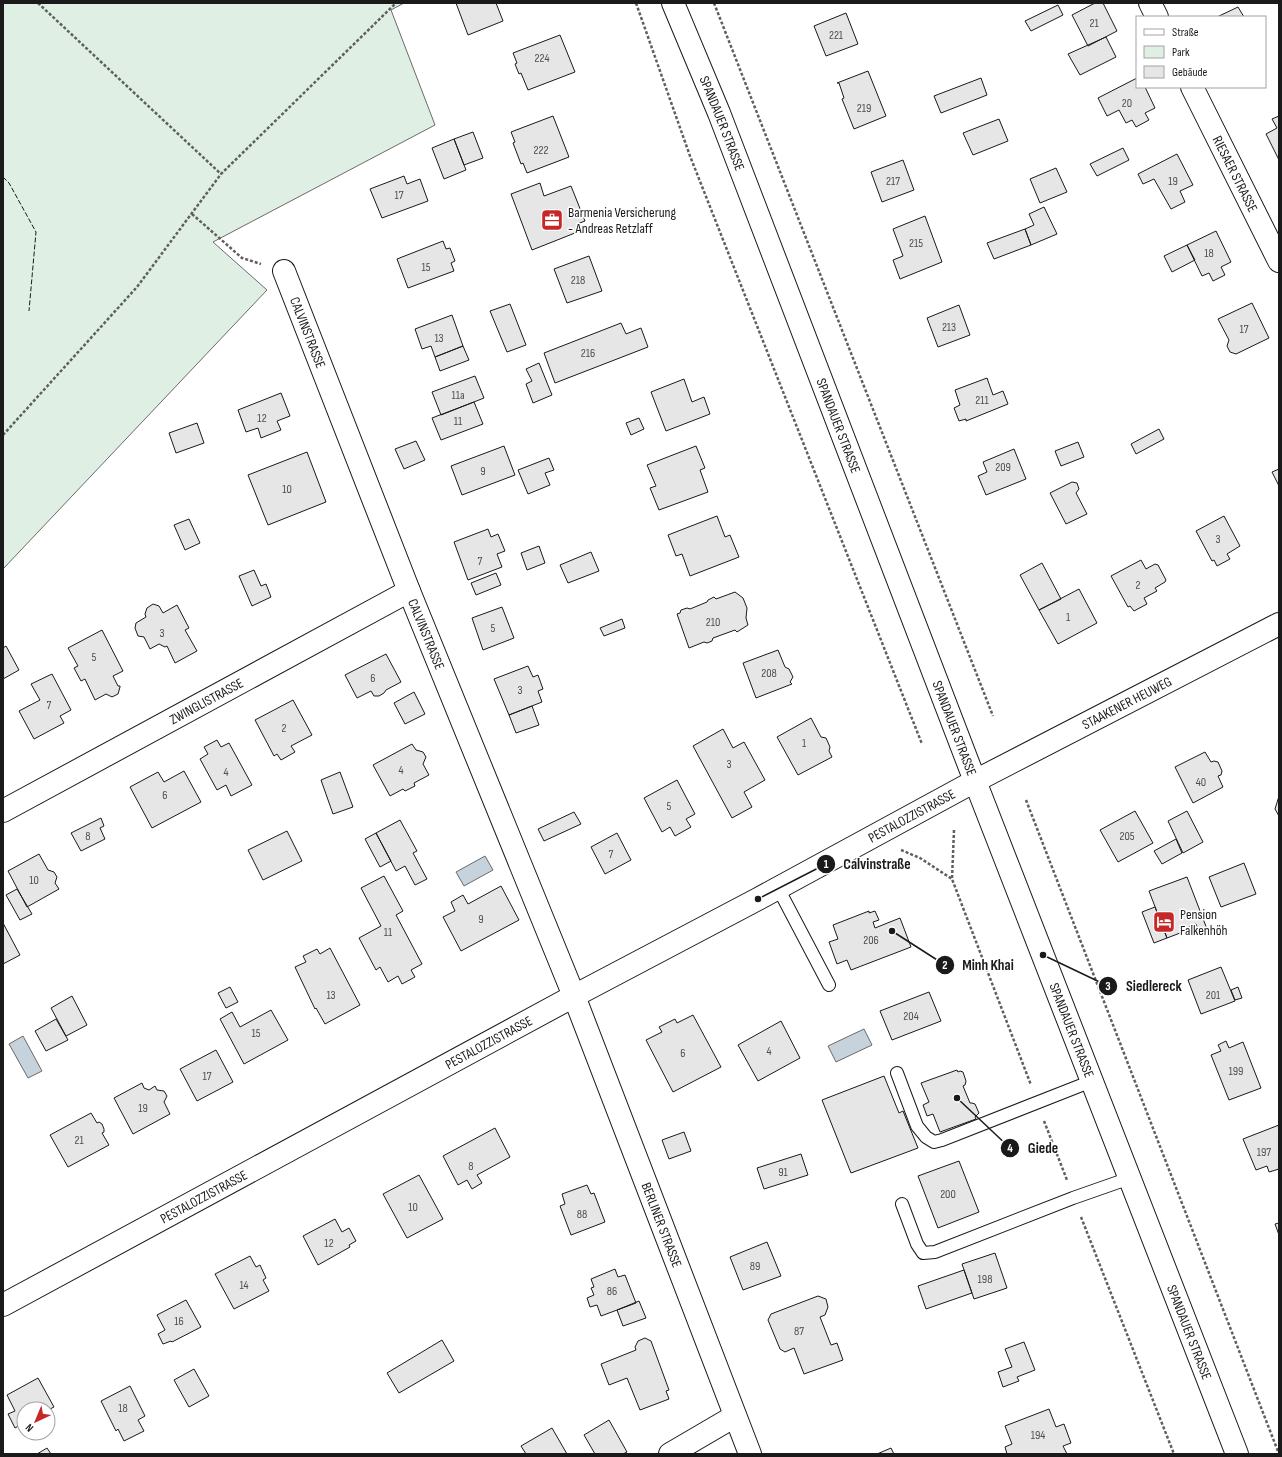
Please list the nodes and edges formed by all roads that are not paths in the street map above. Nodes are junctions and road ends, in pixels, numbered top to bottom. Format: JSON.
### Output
{"nodes":[{"id":1,"x":673,"y":3,"type":"edge"},
{"id":2,"x":1150,"y":3,"type":"edge"},
{"id":3,"x":1156,"y":16,"type":"edge"},
{"id":4,"x":1192,"y":88,"type":"edge"},
{"id":5,"x":1279,"y":261,"type":"edge"},
{"id":6,"x":284,"y":271,"type":"road end"},
{"id":7,"x":409,"y":591,"type":"junction"},
{"id":8,"x":1279,"y":624,"type":"edge"},
{"id":9,"x":975,"y":781,"type":"junction"},
{"id":10,"x":3,"y":811,"type":"edge"},
{"id":11,"x":778,"y":888,"type":"junction"},
{"id":12,"x":829,"y":985,"type":"dead end"},
{"id":13,"x":574,"y":996,"type":"junction"},
{"id":14,"x":897,"y":1073,"type":"dead end"},
{"id":15,"x":1092,"y":1081,"type":"junction"},
{"id":16,"x":1130,"y":1178,"type":"junction"},
{"id":17,"x":902,"y":1204,"type":"dead end"},
{"id":18,"x":3,"y":1305,"type":"edge"},
{"id":19,"x":735,"y":1416,"type":"junction"},
{"id":20,"x":670,"y":1454,"type":"edge"},
{"id":21,"x":750,"y":1454,"type":"edge"},
{"id":22,"x":1237,"y":1454,"type":"edge"}],
"edges":[{"from":1,"to":9,"type":"street","name":"SPANDAUER STRASSE"},
{"from":2,"to":3,"type":"street"},
{"from":4,"to":5,"type":"street","name":"RIESAER STRASSE"},
{"from":6,"to":7,"type":"street","name":"CALVINSTRASSE"},
{"from":7,"to":10,"type":"street","name":"ZWINGLISTRASSE"},
{"from":7,"to":13,"type":"street","name":"CALVINSTRASSE"},
{"from":8,"to":9,"type":"street","name":"STAAKENER HEUWEG"},
{"from":9,"to":11,"type":"street","name":"PESTALOZZISTRASSE"},
{"from":9,"to":15,"type":"street","name":"SPANDAUER STRASSE"},
{"from":11,"to":12,"type":"lane"},
{"from":11,"to":13,"type":"street","name":"PESTALOZZISTRASSE"},
{"from":13,"to":18,"type":"street","name":"PESTALOZZISTRASSE"},
{"from":13,"to":19,"type":"street","name":"BERLINER STRASSE"},
{"from":14,"to":15,"type":"lane"},
{"from":15,"to":16,"type":"street","name":"SPANDAUER STRASSE"},
{"from":16,"to":17,"type":"lane"},
{"from":16,"to":22,"type":"street","name":"SPANDAUER STRASSE"},
{"from":19,"to":20,"type":"street"},
{"from":19,"to":21,"type":"street","name":"BERLINER STRASSE"}]}
